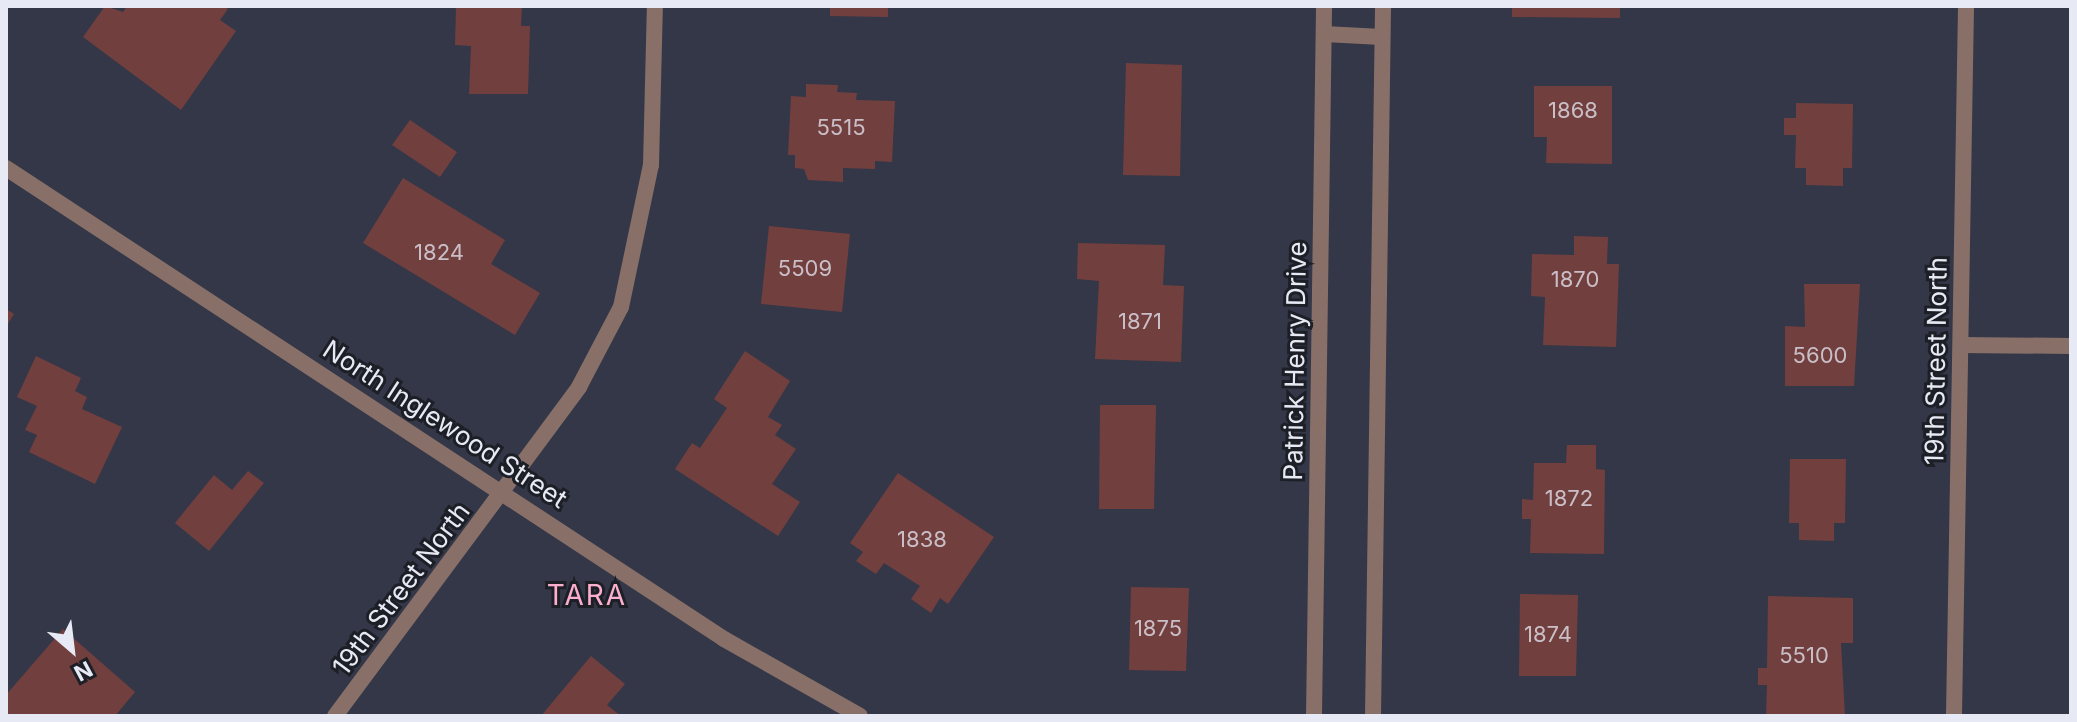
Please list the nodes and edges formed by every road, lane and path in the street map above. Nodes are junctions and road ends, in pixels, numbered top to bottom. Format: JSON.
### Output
{"nodes":[{"id":1,"x":655,"y":6,"type":"edge"},
{"id":2,"x":1324,"y":6,"type":"edge"},
{"id":3,"x":1383,"y":6,"type":"edge"},
{"id":4,"x":1966,"y":6,"type":"edge"},
{"id":5,"x":1324,"y":34,"type":"junction"},
{"id":6,"x":1382,"y":37,"type":"junction"},
{"id":7,"x":6,"y":168,"type":"edge"},
{"id":8,"x":1961,"y":345,"type":"junction"},
{"id":9,"x":2071,"y":346,"type":"edge"},
{"id":10,"x":504,"y":491,"type":"junction"},
{"id":11,"x":335,"y":716,"type":"edge"},
{"id":12,"x":860,"y":716,"type":"edge"},
{"id":13,"x":1314,"y":716,"type":"edge"},
{"id":14,"x":1373,"y":716,"type":"edge"},
{"id":15,"x":1954,"y":716,"type":"edge"}],
"edges":[{"from":1,"to":10,"type":"street","name":"19th Street North"},
{"from":2,"to":5,"type":"street","name":"Patrick Henry Drive"},
{"from":3,"to":6,"type":"street"},
{"from":4,"to":8,"type":"street","name":"19th Street North"},
{"from":5,"to":6,"type":"street"},
{"from":5,"to":13,"type":"street","name":"Patrick Henry Drive"},
{"from":6,"to":14,"type":"street"},
{"from":7,"to":10,"type":"street","name":"North Inglewood Street"},
{"from":8,"to":9,"type":"street"},
{"from":8,"to":15,"type":"street","name":"19th Street North"},
{"from":10,"to":11,"type":"street","name":"19th Street North"},
{"from":10,"to":12,"type":"street","name":"North Inglewood Street"}]}
